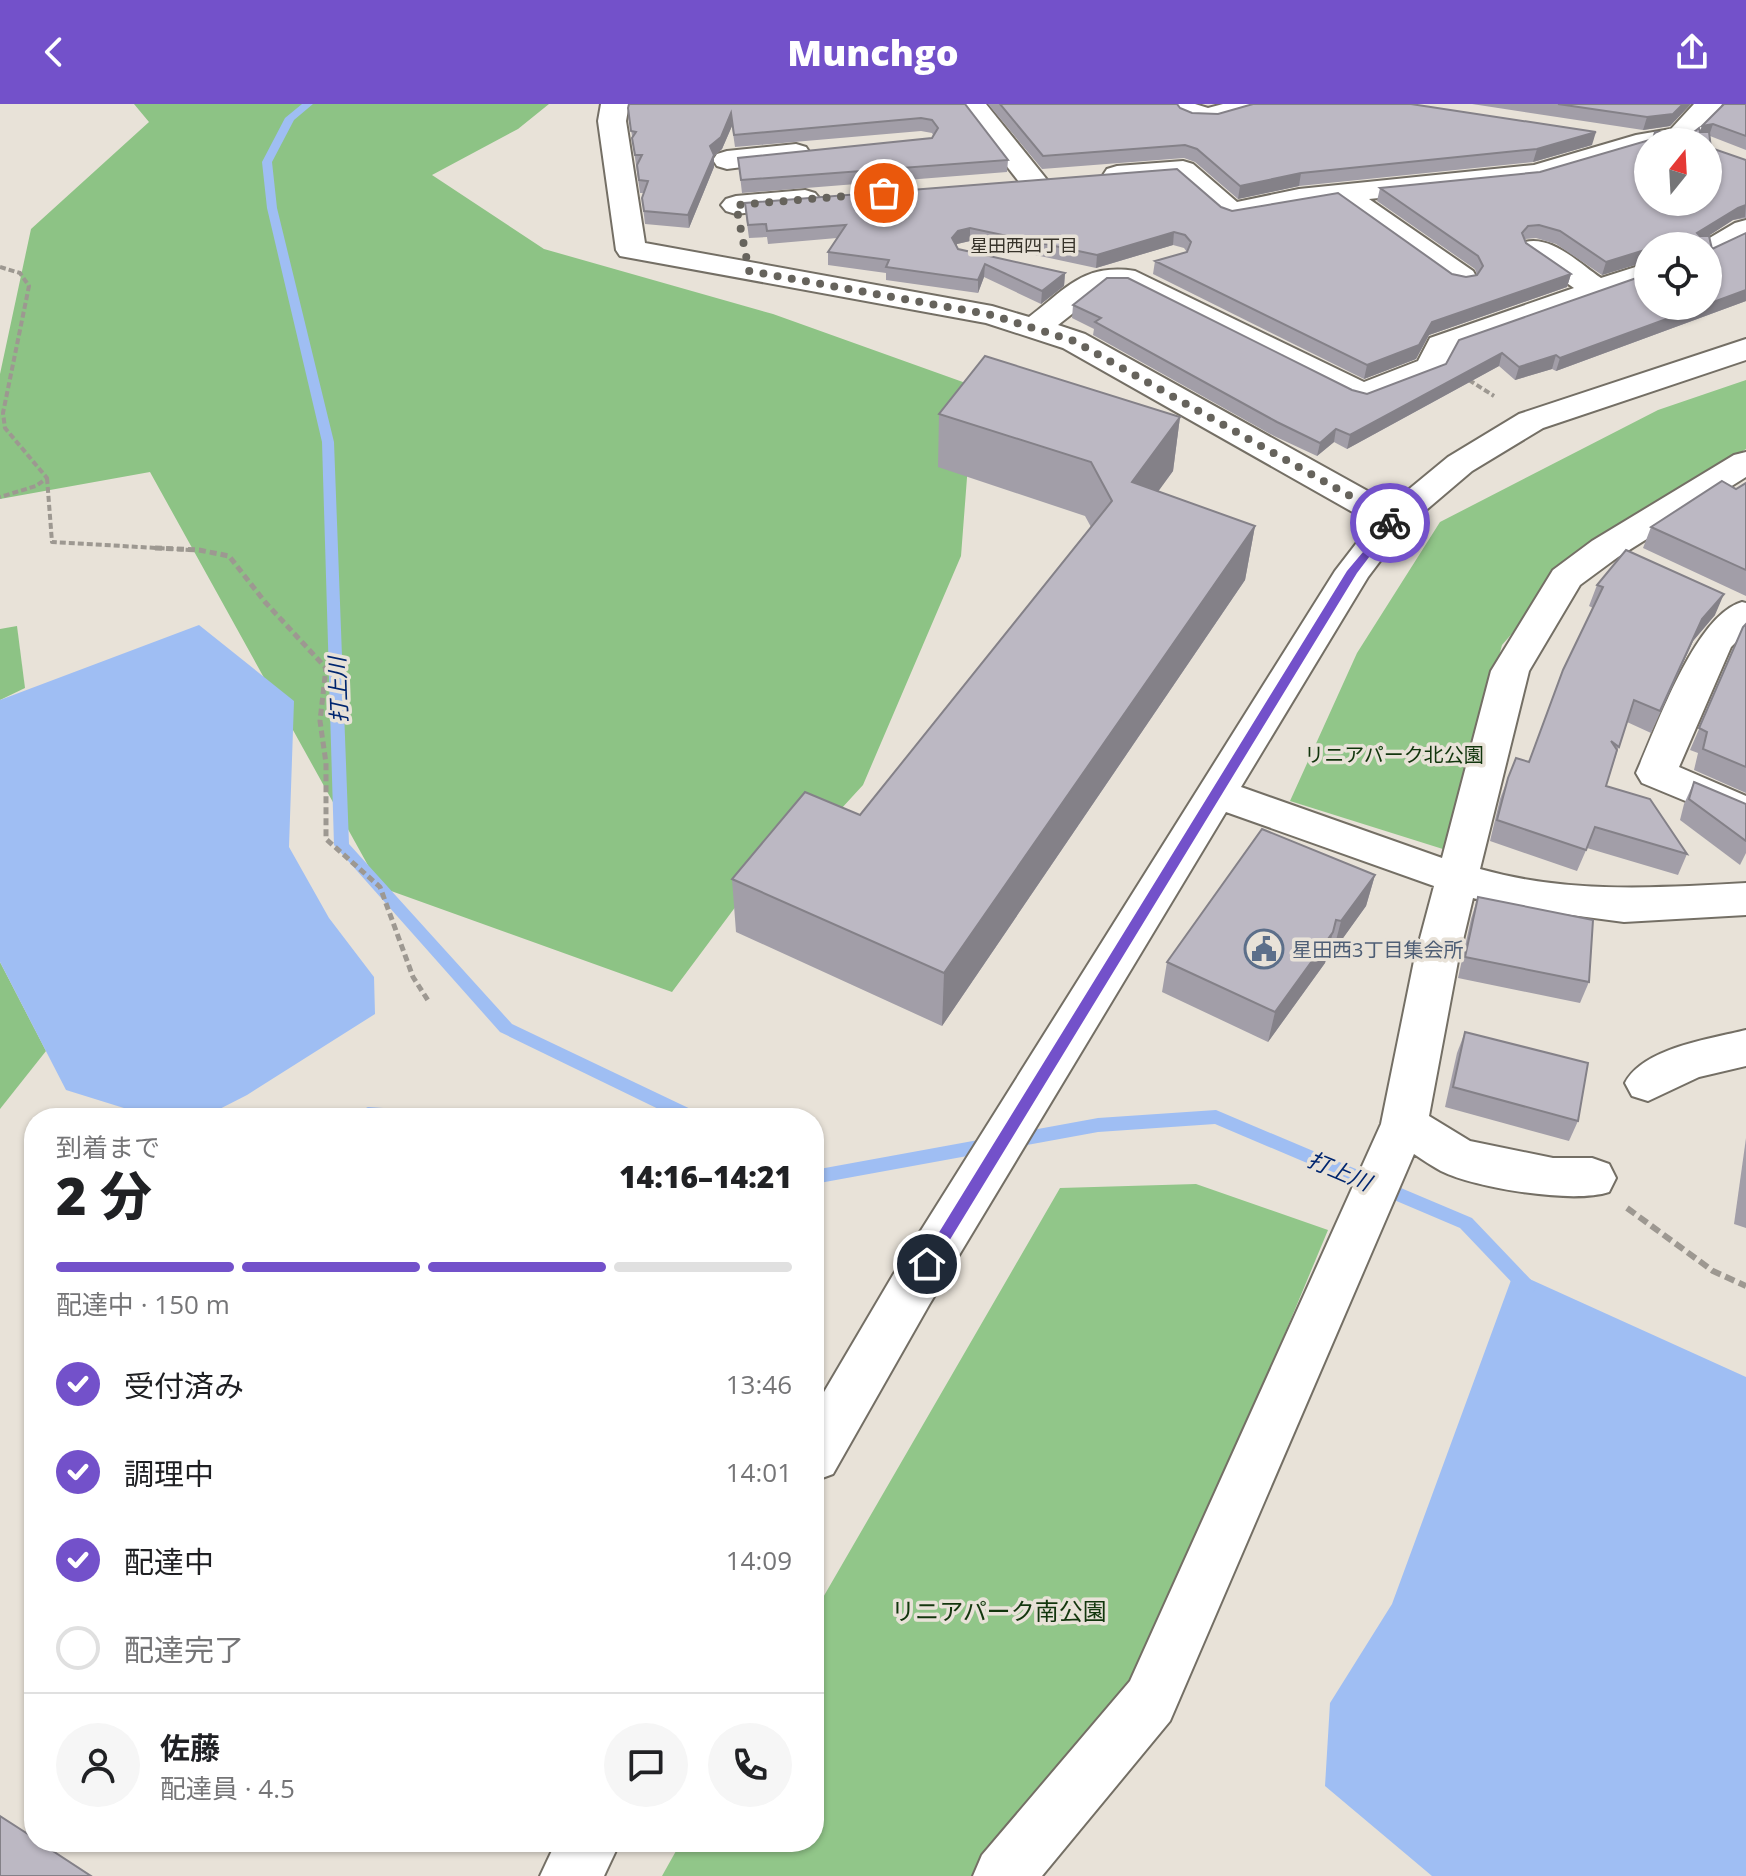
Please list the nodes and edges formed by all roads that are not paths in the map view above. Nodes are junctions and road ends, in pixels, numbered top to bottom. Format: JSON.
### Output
{"nodes":[{"id":1,"x":615,"y":104,"type":"edge"},
{"id":2,"x":972,"y":104,"type":"edge"},
{"id":3,"x":1254,"y":104,"type":"edge"},
{"id":4,"x":1708,"y":104,"type":"edge"},
{"id":5,"x":1186,"y":110,"type":"edge"},
{"id":6,"x":1695,"y":128,"type":"edge"},
{"id":7,"x":721,"y":130,"type":"edge"},
{"id":8,"x":1585,"y":132,"type":"edge"},
{"id":9,"x":1634,"y":139,"type":"edge"},
{"id":10,"x":1634,"y":144,"type":"edge"},
{"id":11,"x":817,"y":151,"type":"edge"},
{"id":12,"x":727,"y":160,"type":"junction"},
{"id":13,"x":1093,"y":177,"type":"edge"},
{"id":14,"x":1063,"y":179,"type":"edge"},
{"id":15,"x":1033,"y":181,"type":"junction"},
{"id":16,"x":1002,"y":184,"type":"edge"},
{"id":17,"x":1342,"y":194,"type":"junction"},
{"id":18,"x":830,"y":197,"type":"edge"},
{"id":19,"x":1746,"y":229,"type":"edge"},
{"id":20,"x":743,"y":238,"type":"junction"},
{"id":21,"x":1722,"y":242,"type":"edge"},
{"id":22,"x":1536,"y":248,"type":"edge"},
{"id":23,"x":1160,"y":260,"type":"edge"},
{"id":24,"x":1054,"y":271,"type":"edge"},
{"id":25,"x":1634,"y":277,"type":"edge"},
{"id":26,"x":1106,"y":278,"type":"junction"},
{"id":27,"x":1462,"y":278,"type":"edge"},
{"id":28,"x":1598,"y":290,"type":"junction"},
{"id":29,"x":1036,"y":327,"type":"junction"},
{"id":30,"x":1746,"y":349,"type":"edge"},
{"id":31,"x":1746,"y":462,"type":"edge"},
{"id":32,"x":1393,"y":520,"type":"junction"},
{"id":33,"x":1734,"y":608,"type":"edge"},
{"id":34,"x":1217,"y":794,"type":"junction"},
{"id":35,"x":1746,"y":812,"type":"edge"},
{"id":36,"x":1456,"y":878,"type":"junction"},
{"id":37,"x":1745,"y":901,"type":"edge"},
{"id":38,"x":1746,"y":1048,"type":"edge"},
{"id":39,"x":1648,"y":1083,"type":"dead end"},
{"id":40,"x":1404,"y":1124,"type":"junction"},
{"id":41,"x":1607,"y":1192,"type":"road end"},
{"id":42,"x":824,"y":1440,"type":"edge"},
{"id":43,"x":584,"y":1852,"type":"edge"},
{"id":44,"x":570,"y":1876,"type":"edge"},
{"id":45,"x":1003,"y":1876,"type":"edge"}],
"edges":[{"from":1,"to":20,"type":"street"},
{"from":2,"to":15,"type":"street"},
{"from":3,"to":5,"type":"street"},
{"from":4,"to":6,"type":"street"},
{"from":7,"to":12,"type":"street"},
{"from":8,"to":9,"type":"street"},
{"from":10,"to":17,"type":"street"},
{"from":11,"to":12,"type":"street"},
{"from":12,"to":20,"type":"street"},
{"from":13,"to":17,"type":"street"},
{"from":14,"to":15,"type":"street"},
{"from":15,"to":16,"type":"street"},
{"from":17,"to":27,"type":"street"},
{"from":18,"to":20,"type":"street"},
{"from":19,"to":21,"type":"street"},
{"from":20,"to":29,"type":"street"},
{"from":22,"to":28,"type":"street"},
{"from":23,"to":26,"type":"street"},
{"from":24,"to":26,"type":"street"},
{"from":25,"to":28,"type":"street"},
{"from":26,"to":28,"type":"street"},
{"from":26,"to":29,"type":"street"},
{"from":29,"to":32,"type":"street"},
{"from":30,"to":32,"type":"street"},
{"from":31,"to":36,"type":"street"},
{"from":32,"to":34,"type":"street"},
{"from":33,"to":35,"type":"street"},
{"from":34,"to":36,"type":"street"},
{"from":34,"to":42,"type":"street"},
{"from":36,"to":37,"type":"street"},
{"from":36,"to":40,"type":"street"},
{"from":38,"to":39,"type":"street"},
{"from":40,"to":41,"type":"street"},
{"from":40,"to":45,"type":"street"},
{"from":43,"to":44,"type":"street"}]}
